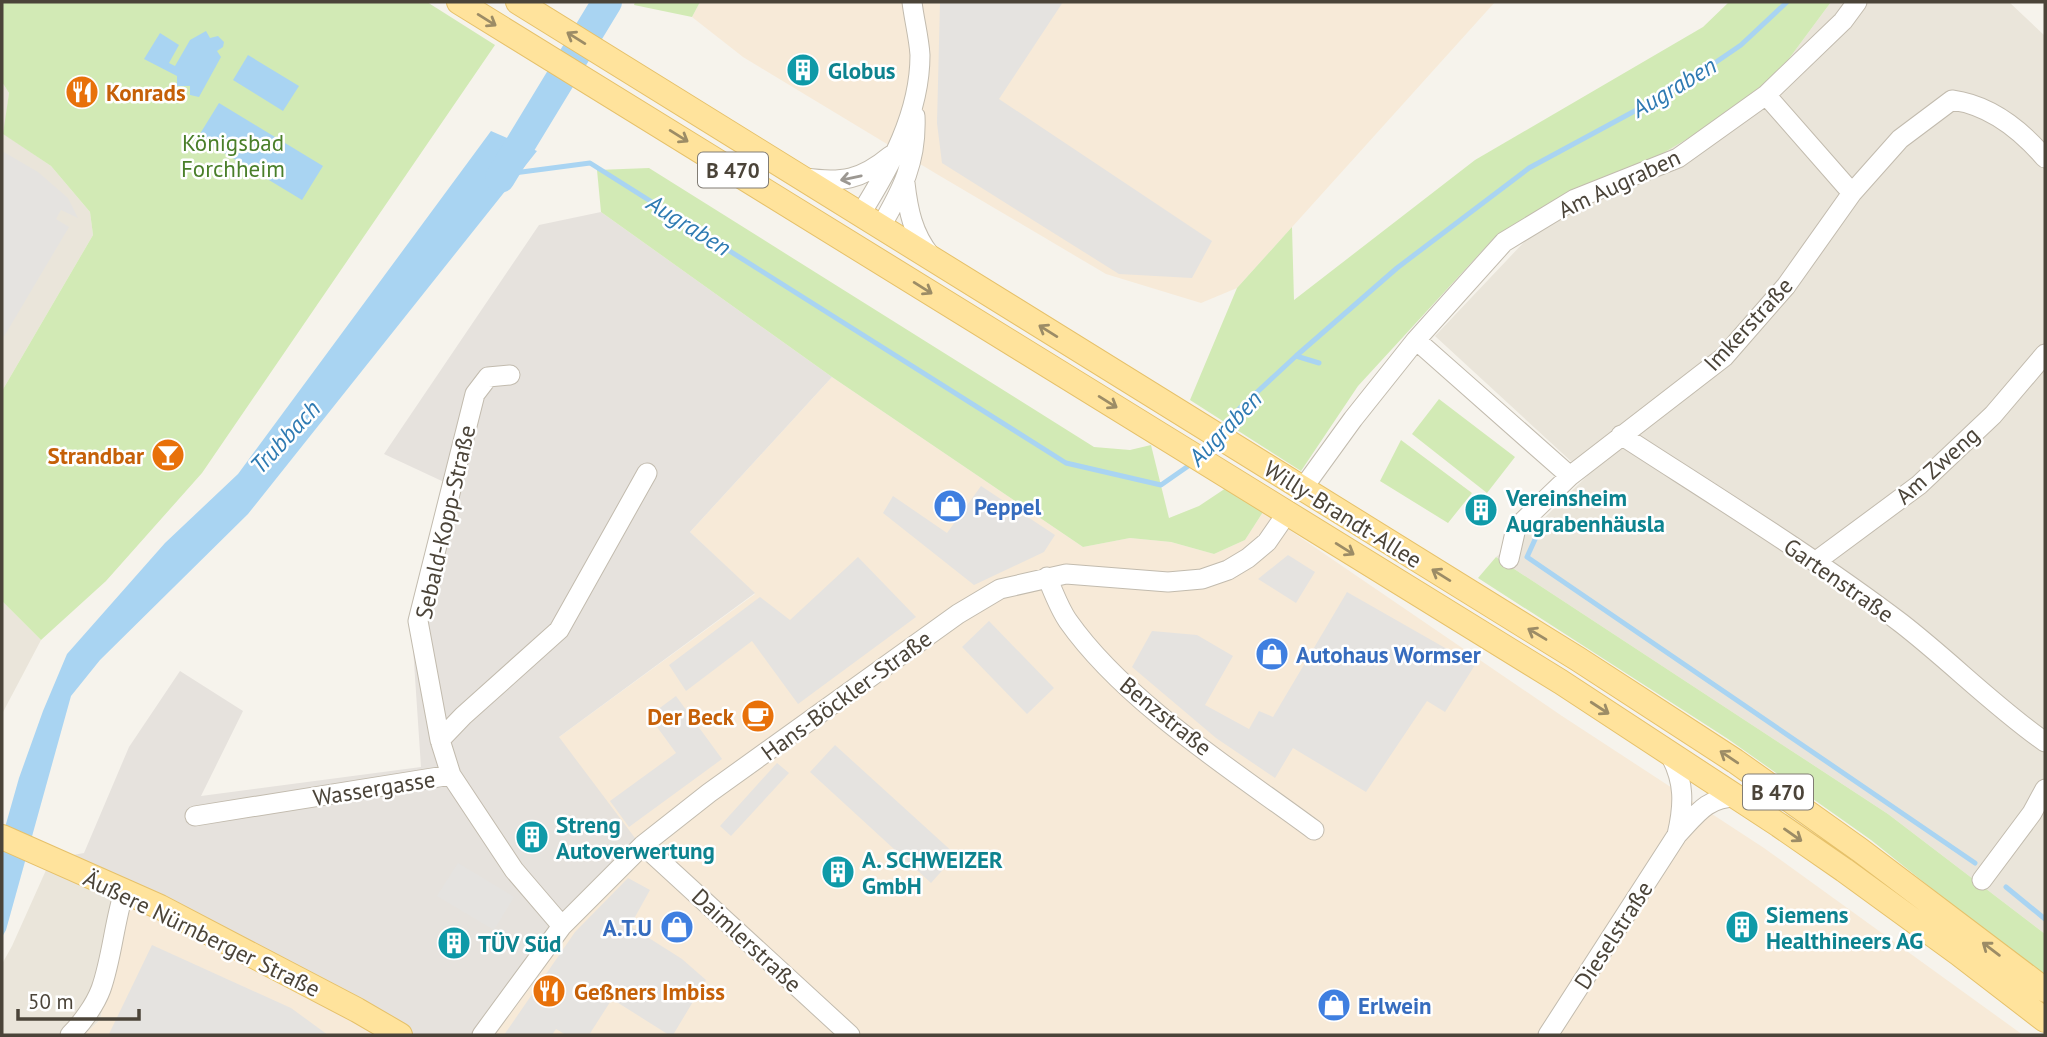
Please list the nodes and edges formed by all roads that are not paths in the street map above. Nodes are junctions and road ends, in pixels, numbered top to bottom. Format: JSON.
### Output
{"nodes":[{"id":1,"x":459,"y":2,"type":"edge"},
{"id":2,"x":912,"y":2,"type":"edge"},
{"id":3,"x":1857,"y":2,"type":"edge"},
{"id":4,"x":524,"y":6,"type":"edge"},
{"id":5,"x":1766,"y":95,"type":"junction"},
{"id":6,"x":915,"y":105,"type":"junction"},
{"id":7,"x":894,"y":153,"type":"junction"},
{"id":8,"x":2045,"y":158,"type":"edge"},
{"id":9,"x":800,"y":178,"type":"junction"},
{"id":10,"x":905,"y":183,"type":"junction"},
{"id":11,"x":1852,"y":193,"type":"junction"},
{"id":12,"x":870,"y":221,"type":"junction"},
{"id":13,"x":855,"y":245,"type":"junction"},
{"id":14,"x":935,"y":261,"type":"junction"},
{"id":15,"x":1416,"y":340,"type":"junction"},
{"id":16,"x":2045,"y":354,"type":"edge"},
{"id":17,"x":510,"y":375,"type":"dead end"},
{"id":18,"x":1621,"y":435,"type":"junction"},
{"id":19,"x":647,"y":473,"type":"dead end"},
{"id":20,"x":1570,"y":476,"type":"junction"},
{"id":21,"x":1303,"y":488,"type":"junction"},
{"id":22,"x":1287,"y":513,"type":"junction"},
{"id":23,"x":1509,"y":559,"type":"dead end"},
{"id":24,"x":1815,"y":562,"type":"junction"},
{"id":25,"x":1047,"y":577,"type":"junction"},
{"id":26,"x":440,"y":740,"type":"junction"},
{"id":27,"x":2045,"y":742,"type":"edge"},
{"id":28,"x":1669,"y":753,"type":"junction"},
{"id":29,"x":451,"y":775,"type":"junction"},
{"id":30,"x":2045,"y":789,"type":"edge"},
{"id":31,"x":1736,"y":797,"type":"junction"},
{"id":32,"x":195,"y":816,"type":"dead end"},
{"id":33,"x":1314,"y":830,"type":"dead end"},
{"id":34,"x":1678,"y":835,"type":"junction"},
{"id":35,"x":2,"y":837,"type":"edge"},
{"id":36,"x":643,"y":845,"type":"junction"},
{"id":37,"x":1982,"y":880,"type":"dead end"},
{"id":38,"x":124,"y":892,"type":"junction"},
{"id":39,"x":562,"y":926,"type":"junction"},
{"id":40,"x":2045,"y":990,"type":"edge"},
{"id":41,"x":2045,"y":1020,"type":"edge"},
{"id":42,"x":391,"y":1032,"type":"edge"},
{"id":43,"x":70,"y":1035,"type":"edge"},
{"id":44,"x":482,"y":1035,"type":"edge"},
{"id":45,"x":850,"y":1035,"type":"edge"},
{"id":46,"x":1548,"y":1035,"type":"edge"}],
"edges":[{"from":1,"to":13,"type":"main road","name":"Willy-Brandt-Allee","number":"B 470","one_way":true},
{"from":2,"to":6,"type":"street"},
{"from":3,"to":5,"type":"street","name":"Am Augraben"},
{"from":9,"to":4,"type":"main road","name":"Willy-Brandt-Allee","number":"B 470","one_way":true},
{"from":5,"to":11,"type":"street"},
{"from":5,"to":15,"type":"street","name":"Am Augraben"},
{"from":6,"to":7,"type":"street"},
{"from":6,"to":10,"type":"street"},
{"from":7,"to":9,"type":"street","one_way":true},
{"from":7,"to":12,"type":"street"},
{"from":8,"to":11,"type":"street","name":"Imkerstraße"},
{"from":9,"to":12,"type":"main road","name":"Willy-Brandt-Allee","number":"B 470"},
{"from":10,"to":12,"type":"street"},
{"from":10,"to":14,"type":"street"},
{"from":11,"to":18,"type":"street","name":"Imkerstraße"},
{"from":12,"to":13,"type":"main road"},
{"from":12,"to":14,"type":"main road","name":"Willy-Brandt-Allee","number":"B 470"},
{"from":13,"to":22,"type":"main road","name":"Willy-Brandt-Allee","number":"B 470","one_way":true},
{"from":21,"to":14,"type":"main road","name":"Willy-Brandt-Allee","number":"B 470","one_way":true},
{"from":15,"to":20,"type":"street"},
{"from":15,"to":21,"type":"street","name":"Am Augraben"},
{"from":16,"to":24,"type":"street","name":"Am Zweng"},
{"from":17,"to":26,"type":"street","name":"Sebald-Kopp-Straße"},
{"from":18,"to":20,"type":"street","name":"Imkerstraße"},
{"from":18,"to":24,"type":"street","name":"Gartenstraße"},
{"from":19,"to":26,"type":"street"},
{"from":20,"to":23,"type":"street","name":"Imkerstraße"},
{"from":21,"to":22,"type":"main road"},
{"from":40,"to":21,"type":"main road","name":"Willy-Brandt-Allee","number":"B 470","one_way":true},
{"from":22,"to":25,"type":"street","name":"Hans-Böckler-Straße"},
{"from":22,"to":28,"type":"main road","name":"Willy-Brandt-Allee","number":"B 470","one_way":true},
{"from":24,"to":27,"type":"street","name":"Gartenstraße"},
{"from":25,"to":33,"type":"street","name":"Benzstraße"},
{"from":25,"to":36,"type":"street","name":"Hans-Böckler-Straße"},
{"from":26,"to":29,"type":"street","name":"Sebald-Kopp-Straße"},
{"from":28,"to":31,"type":"main road","name":"Willy-Brandt-Allee","number":"B 470"},
{"from":28,"to":34,"type":"street","name":"Dieselstraße"},
{"from":29,"to":32,"type":"street","name":"Wassergasse"},
{"from":29,"to":39,"type":"street","name":"Wassergasse"},
{"from":30,"to":37,"type":"street"},
{"from":31,"to":34,"type":"street","name":"Dieselstraße"},
{"from":31,"to":41,"type":"main road","name":"Willy-Brandt-Allee","number":"B 470","one_way":true},
{"from":34,"to":46,"type":"street","name":"Dieselstraße"},
{"from":35,"to":38,"type":"main road","name":"Äußere Nürnberger Straße"},
{"from":36,"to":39,"type":"street","name":"Hans-Böckler-Straße"},
{"from":36,"to":45,"type":"street","name":"Daimlerstraße"},
{"from":38,"to":42,"type":"main road","name":"Äußere Nürnberger Straße"},
{"from":38,"to":43,"type":"street"},
{"from":39,"to":44,"type":"street","name":"Hans-Böckler-Straße"}]}
